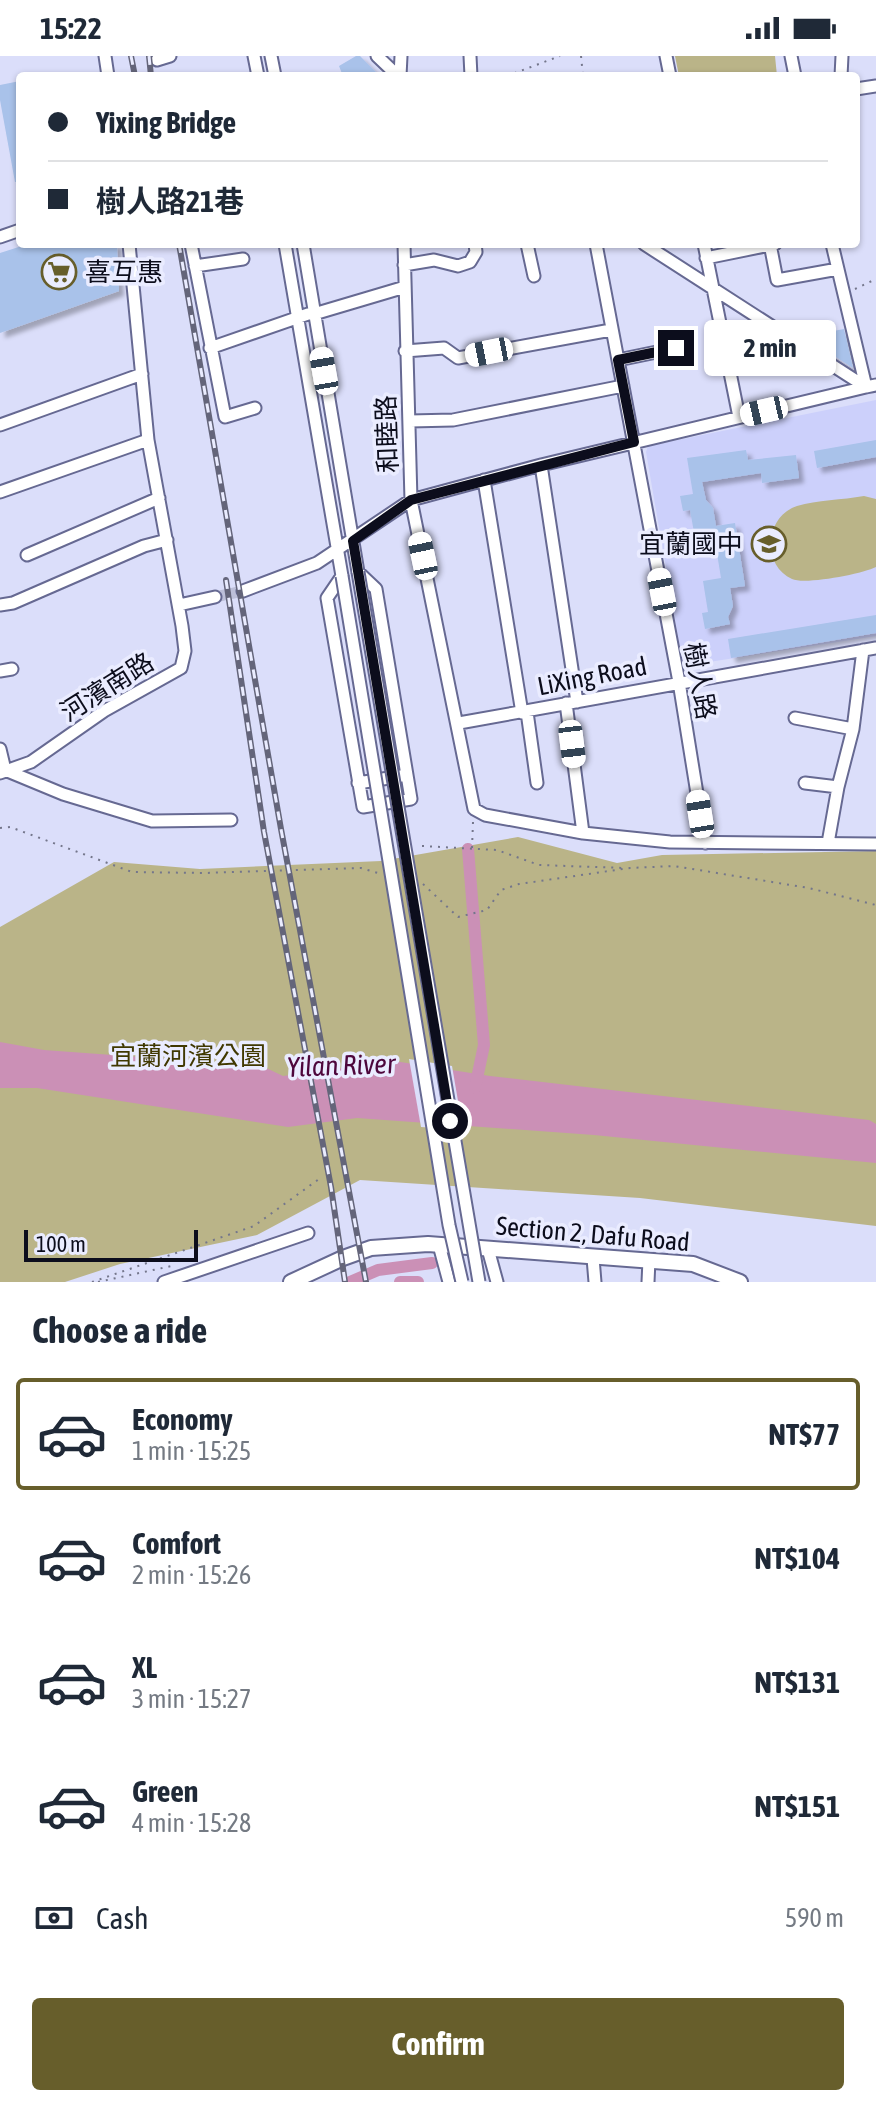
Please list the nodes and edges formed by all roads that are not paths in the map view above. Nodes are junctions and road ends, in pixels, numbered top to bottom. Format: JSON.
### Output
{"nodes":[{"id":1,"x":170,"y":56,"type":"edge"},
{"id":2,"x":377,"y":56,"type":"edge"},
{"id":3,"x":157,"y":60,"type":"dead end"},
{"id":4,"x":395,"y":72,"type":"edge"},
{"id":5,"x":129,"y":248,"type":"edge"},
{"id":6,"x":192,"y":248,"type":"edge"},
{"id":7,"x":286,"y":248,"type":"edge"},
{"id":8,"x":303,"y":248,"type":"edge"},
{"id":9,"x":404,"y":248,"type":"edge"},
{"id":10,"x":476,"y":248,"type":"edge"},
{"id":11,"x":528,"y":248,"type":"edge"},
{"id":12,"x":597,"y":248,"type":"edge"},
{"id":13,"x":650,"y":248,"type":"edge"},
{"id":14,"x":705,"y":248,"type":"edge"},
{"id":15,"x":753,"y":248,"type":"edge"},
{"id":16,"x":773,"y":248,"type":"edge"},
{"id":17,"x":833,"y":248,"type":"edge"},
{"id":18,"x":706,"y":258,"type":"junction"},
{"id":19,"x":243,"y":259,"type":"dead end"},
{"id":20,"x":404,"y":265,"type":"junction"},
{"id":21,"x":195,"y":266,"type":"junction"},
{"id":22,"x":838,"y":269,"type":"junction"},
{"id":23,"x":534,"y":276,"type":"dead end"},
{"id":24,"x":405,"y":287,"type":"junction"},
{"id":25,"x":715,"y":291,"type":"junction"},
{"id":26,"x":306,"y":316,"type":"junction"},
{"id":27,"x":611,"y":330,"type":"junction"},
{"id":28,"x":210,"y":348,"type":"junction"},
{"id":29,"x":676,"y":348,"type":"dead end"},
{"id":30,"x":405,"y":351,"type":"junction"},
{"id":31,"x":618,"y":360,"type":"junction"},
{"id":32,"x":142,"y":374,"type":"junction"},
{"id":33,"x":623,"y":386,"type":"junction"},
{"id":34,"x":871,"y":386,"type":"edge"},
{"id":35,"x":255,"y":408,"type":"dead end"},
{"id":36,"x":739,"y":417,"type":"junction"},
{"id":37,"x":410,"y":421,"type":"junction"},
{"id":38,"x":0,"y":425,"type":"edge"},
{"id":39,"x":148,"y":440,"type":"junction"},
{"id":40,"x":634,"y":442,"type":"junction"},
{"id":41,"x":541,"y":465,"type":"junction"},
{"id":42,"x":484,"y":480,"type":"junction"},
{"id":43,"x":0,"y":492,"type":"edge"},
{"id":44,"x":159,"y":498,"type":"junction"},
{"id":45,"x":411,"y":500,"type":"junction"},
{"id":46,"x":167,"y":540,"type":"junction"},
{"id":47,"x":353,"y":541,"type":"junction"},
{"id":48,"x":337,"y":551,"type":"junction"},
{"id":49,"x":27,"y":555,"type":"dead end"},
{"id":50,"x":358,"y":572,"type":"junction"},
{"id":51,"x":342,"y":576,"type":"junction"},
{"id":52,"x":243,"y":591,"type":"tunnel mouth"},
{"id":53,"x":215,"y":597,"type":"tunnel mouth"},
{"id":54,"x":0,"y":605,"type":"edge"},
{"id":55,"x":179,"y":605,"type":"junction"},
{"id":56,"x":876,"y":648,"type":"edge"},
{"id":57,"x":863,"y":650,"type":"junction"},
{"id":58,"x":679,"y":682,"type":"junction"},
{"id":59,"x":572,"y":703,"type":"junction"},
{"id":60,"x":525,"y":712,"type":"junction"},
{"id":61,"x":795,"y":718,"type":"dead end"},
{"id":62,"x":459,"y":723,"type":"junction"},
{"id":63,"x":853,"y":729,"type":"junction"},
{"id":64,"x":0,"y":749,"type":"edge"},
{"id":65,"x":3,"y":772,"type":"edge"},
{"id":66,"x":407,"y":774,"type":"junction"},
{"id":67,"x":358,"y":783,"type":"junction"},
{"id":68,"x":537,"y":783,"type":"dead end"},
{"id":69,"x":805,"y":783,"type":"dead end"},
{"id":70,"x":838,"y":787,"type":"junction"},
{"id":71,"x":231,"y":820,"type":"dead end"},
{"id":72,"x":583,"y":833,"type":"junction"},
{"id":73,"x":705,"y":843,"type":"junction"},
{"id":74,"x":828,"y":843,"type":"junction"},
{"id":75,"x":876,"y":844,"type":"edge"},
{"id":76,"x":308,"y":1233,"type":"dead end"},
{"id":77,"x":439,"y":1245,"type":"junction"},
{"id":78,"x":488,"y":1249,"type":"junction"},
{"id":79,"x":593,"y":1258,"type":"junction"},
{"id":80,"x":649,"y":1260,"type":"junction"},
{"id":81,"x":713,"y":1277,"type":"edge"},
{"id":82,"x":164,"y":1282,"type":"edge"},
{"id":83,"x":291,"y":1282,"type":"edge"},
{"id":84,"x":449,"y":1282,"type":"edge"},
{"id":85,"x":462,"y":1282,"type":"edge"},
{"id":86,"x":479,"y":1282,"type":"edge"},
{"id":87,"x":497,"y":1282,"type":"edge"},
{"id":88,"x":595,"y":1282,"type":"edge"},
{"id":89,"x":648,"y":1282,"type":"edge"},
{"id":90,"x":740,"y":1282,"type":"edge"}],
"edges":[{"from":1,"to":3,"type":"street"},
{"from":2,"to":4,"type":"street"},
{"from":5,"to":32,"type":"street"},
{"from":6,"to":21,"type":"street"},
{"from":7,"to":26,"type":"street"},
{"from":8,"to":26,"type":"street"},
{"from":9,"to":20,"type":"street","name":"和睦路"},
{"from":10,"to":20,"type":"street"},
{"from":11,"to":23,"type":"street"},
{"from":12,"to":27,"type":"street","name":"樹人路"},
{"from":13,"to":25,"type":"street"},
{"from":14,"to":18,"type":"street"},
{"from":15,"to":18,"type":"street"},
{"from":16,"to":22,"type":"street"},
{"from":17,"to":22,"type":"street"},
{"from":18,"to":25,"type":"street"},
{"from":19,"to":21,"type":"street"},
{"from":20,"to":24,"type":"street","name":"和睦路"},
{"from":21,"to":28,"type":"street"},
{"from":22,"to":34,"type":"street"},
{"from":24,"to":26,"type":"street"},
{"from":24,"to":30,"type":"street","name":"和睦路"},
{"from":25,"to":34,"type":"street"},
{"from":25,"to":36,"type":"street"},
{"from":26,"to":28,"type":"street"},
{"from":26,"to":47,"type":"street"},
{"from":26,"to":48,"type":"street"},
{"from":27,"to":30,"type":"street"},
{"from":27,"to":31,"type":"street","name":"樹人路"},
{"from":28,"to":35,"type":"street"},
{"from":29,"to":31,"type":"street"},
{"from":30,"to":37,"type":"street","name":"和睦路"},
{"from":31,"to":33,"type":"street","name":"樹人路"},
{"from":32,"to":38,"type":"street"},
{"from":32,"to":39,"type":"street"},
{"from":33,"to":37,"type":"street"},
{"from":33,"to":40,"type":"street","name":"樹人路"},
{"from":34,"to":36,"type":"street"},
{"from":36,"to":40,"type":"street"},
{"from":37,"to":45,"type":"street","name":"和睦路"},
{"from":39,"to":43,"type":"street"},
{"from":39,"to":44,"type":"street"},
{"from":40,"to":41,"type":"street"},
{"from":40,"to":58,"type":"street","name":"樹人路"},
{"from":41,"to":42,"type":"street"},
{"from":41,"to":59,"type":"street"},
{"from":42,"to":45,"type":"street"},
{"from":42,"to":60,"type":"street"},
{"from":44,"to":46,"type":"street"},
{"from":44,"to":49,"type":"street"},
{"from":45,"to":47,"type":"street"},
{"from":45,"to":62,"type":"street","name":"和睦路"},
{"from":46,"to":54,"type":"street"},
{"from":46,"to":55,"type":"street"},
{"from":47,"to":48,"type":"street"},
{"from":47,"to":50,"type":"street"},
{"from":48,"to":51,"type":"street"},
{"from":48,"to":52,"type":"street"},
{"from":50,"to":66,"type":"street"},
{"from":50,"to":86,"type":"street","bridge":true},
{"from":51,"to":67,"type":"street"},
{"from":51,"to":85,"type":"street","bridge":true},
{"from":53,"to":55,"type":"street"},
{"from":55,"to":65,"type":"street","name":"河濱南路"},
{"from":56,"to":57,"type":"street","name":"LiXing Road"},
{"from":57,"to":58,"type":"street","name":"LiXing Road"},
{"from":57,"to":63,"type":"street"},
{"from":58,"to":59,"type":"street","name":"LiXing Road"},
{"from":58,"to":73,"type":"street","name":"樹人路"},
{"from":59,"to":60,"type":"street","name":"LiXing Road"},
{"from":59,"to":72,"type":"street"},
{"from":60,"to":62,"type":"street","name":"LiXing Road"},
{"from":60,"to":68,"type":"street"},
{"from":61,"to":63,"type":"street"},
{"from":62,"to":72,"type":"street","name":"和睦路"},
{"from":63,"to":70,"type":"street"},
{"from":64,"to":65,"type":"street"},
{"from":65,"to":71,"type":"street"},
{"from":66,"to":67,"type":"street"},
{"from":66,"to":67,"type":"street"},
{"from":69,"to":70,"type":"street"},
{"from":70,"to":74,"type":"street"},
{"from":72,"to":73,"type":"street"},
{"from":73,"to":74,"type":"street"},
{"from":74,"to":75,"type":"street"},
{"from":76,"to":82,"type":"street"},
{"from":77,"to":78,"type":"main road","name":"Section 2, Dafu Road"},
{"from":77,"to":83,"type":"main road","name":"Section 2, Dafu Road"},
{"from":77,"to":84,"type":"street"},
{"from":78,"to":79,"type":"main road","name":"Section 2, Dafu Road"},
{"from":78,"to":87,"type":"street"},
{"from":79,"to":80,"type":"main road","name":"Section 2, Dafu Road"},
{"from":79,"to":88,"type":"street"},
{"from":80,"to":81,"type":"main road","name":"Section 2, Dafu Road"},
{"from":80,"to":89,"type":"street"},
{"from":81,"to":90,"type":"main road","name":"Section 2, Dafu Road"}]}
